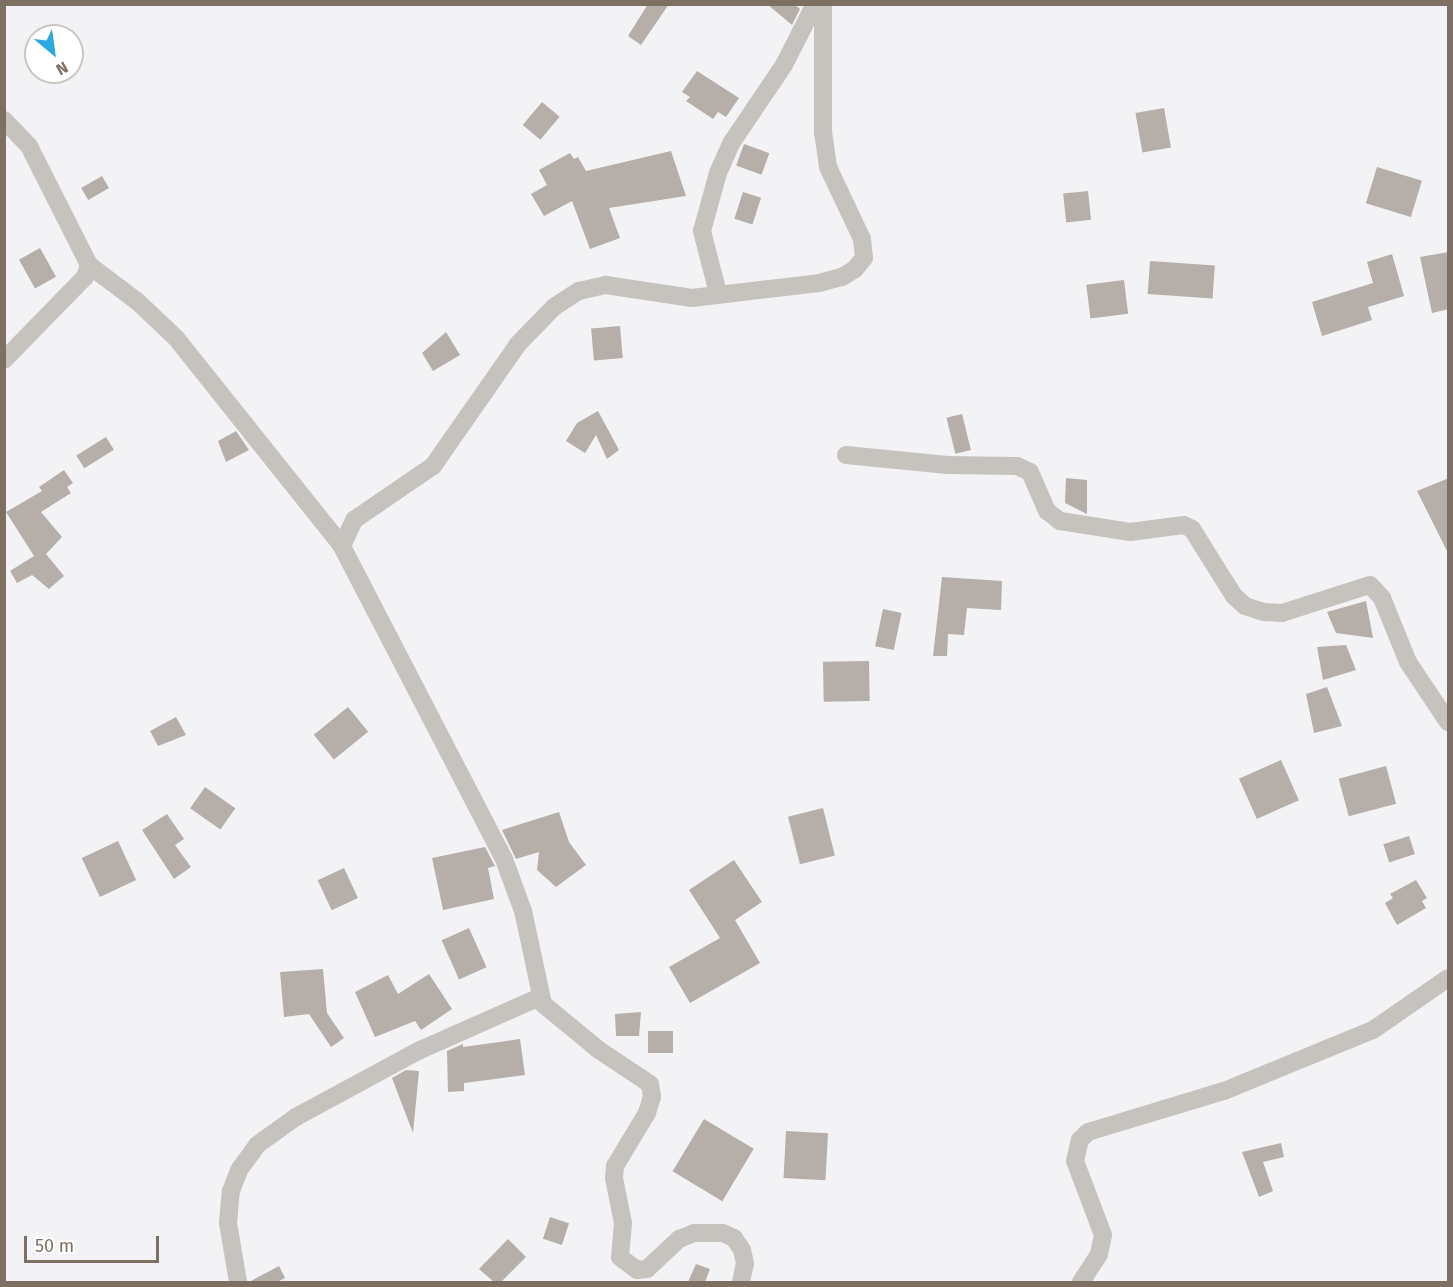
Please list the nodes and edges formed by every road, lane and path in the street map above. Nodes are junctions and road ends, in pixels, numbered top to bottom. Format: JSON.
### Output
{"nodes":[{"id":1,"x":815,"y":4,"type":"edge"},
{"id":2,"x":823,"y":4,"type":"edge"},
{"id":3,"x":4,"y":120,"type":"edge"},
{"id":4,"x":89,"y":265,"type":"junction"},
{"id":5,"x":718,"y":293,"type":"junction"},
{"id":6,"x":4,"y":360,"type":"edge"},
{"id":7,"x":846,"y":455,"type":"dead end"},
{"id":8,"x":342,"y":546,"type":"junction"},
{"id":9,"x":1449,"y":722,"type":"edge"},
{"id":10,"x":1449,"y":978,"type":"edge"},
{"id":11,"x":540,"y":997,"type":"junction"},
{"id":12,"x":238,"y":1282,"type":"edge"},
{"id":13,"x":741,"y":1282,"type":"edge"},
{"id":14,"x":1081,"y":1282,"type":"edge"}],
"edges":[{"from":1,"to":5,"type":"street"},
{"from":2,"to":5,"type":"street"},
{"from":3,"to":4,"type":"street"},
{"from":4,"to":6,"type":"street"},
{"from":4,"to":8,"type":"street"},
{"from":5,"to":8,"type":"street"},
{"from":7,"to":9,"type":"street"},
{"from":8,"to":11,"type":"street"},
{"from":10,"to":14,"type":"street"},
{"from":11,"to":12,"type":"street"},
{"from":11,"to":13,"type":"street"}]}
